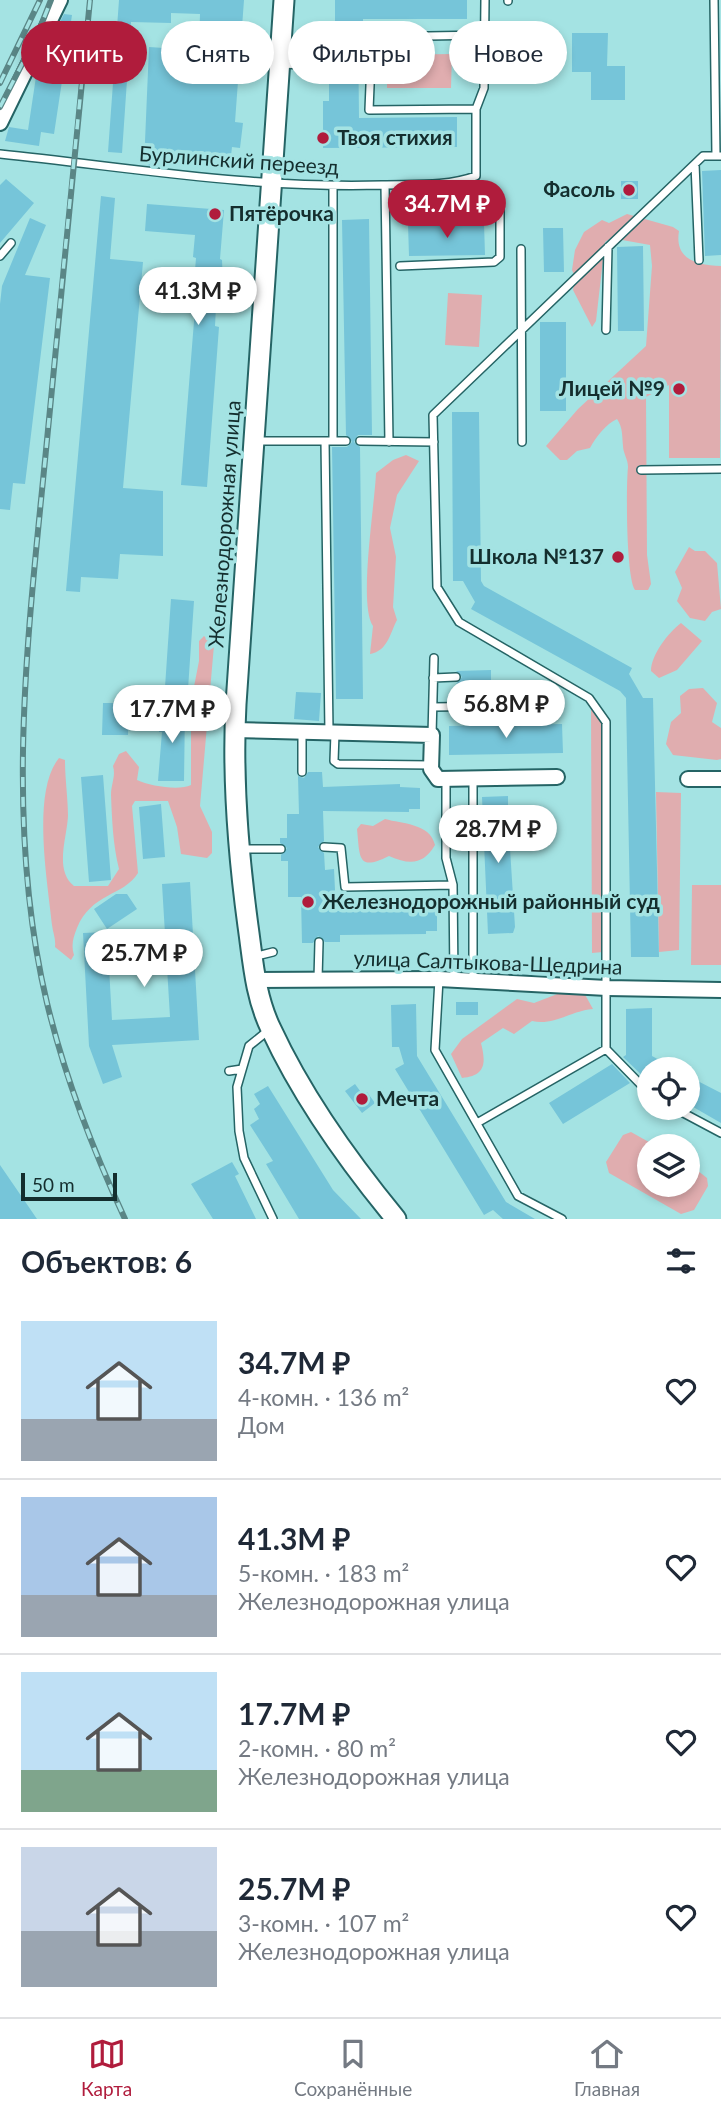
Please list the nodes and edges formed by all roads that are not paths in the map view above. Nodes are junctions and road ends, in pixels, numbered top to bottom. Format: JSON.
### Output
{"nodes":[{"id":1,"x":60,"y":0,"type":"edge"},
{"id":2,"x":284,"y":0,"type":"edge"},
{"id":3,"x":485,"y":0,"type":"edge"},
{"id":4,"x":714,"y":0,"type":"edge"},
{"id":5,"x":485,"y":21,"type":"edge"},
{"id":6,"x":449,"y":36,"type":"edge"},
{"id":7,"x":280,"y":64,"type":"junction"},
{"id":8,"x":288,"y":64,"type":"edge"},
{"id":9,"x":484,"y":84,"type":"edge"},
{"id":10,"x":476,"y":109,"type":"junction"},
{"id":11,"x":0,"y":123,"type":"edge"},
{"id":12,"x":0,"y":155,"type":"edge"},
{"id":13,"x":719,"y":156,"type":"edge"},
{"id":14,"x":695,"y":163,"type":"junction"},
{"id":15,"x":453,"y":184,"type":"junction"},
{"id":16,"x":271,"y":185,"type":"junction"},
{"id":17,"x":385,"y":185,"type":"junction"},
{"id":18,"x":333,"y":187,"type":"junction"},
{"id":19,"x":11,"y":243,"type":"dead end"},
{"id":20,"x":608,"y":247,"type":"junction"},
{"id":21,"x":521,"y":249,"type":"dead end"},
{"id":22,"x":0,"y":256,"type":"edge"},
{"id":23,"x":699,"y":260,"type":"dead end"},
{"id":24,"x":400,"y":266,"type":"dead end"},
{"id":25,"x":521,"y":330,"type":"junction"},
{"id":26,"x":606,"y":330,"type":"dead end"},
{"id":27,"x":254,"y":441,"type":"junction"},
{"id":28,"x":329,"y":441,"type":"junction"},
{"id":29,"x":346,"y":441,"type":"dead end"},
{"id":30,"x":360,"y":441,"type":"dead end"},
{"id":31,"x":389,"y":442,"type":"junction"},
{"id":32,"x":434,"y":442,"type":"junction"},
{"id":33,"x":522,"y":442,"type":"dead end"},
{"id":34,"x":721,"y":468,"type":"edge"},
{"id":35,"x":641,"y":470,"type":"dead end"},
{"id":36,"x":434,"y":658,"type":"dead end"},
{"id":37,"x":456,"y":677,"type":"dead end"},
{"id":38,"x":433,"y":678,"type":"junction"},
{"id":39,"x":511,"y":706,"type":"dead end"},
{"id":40,"x":433,"y":707,"type":"junction"},
{"id":41,"x":234,"y":730,"type":"junction"},
{"id":42,"x":302,"y":732,"type":"junction"},
{"id":43,"x":332,"y":733,"type":"junction"},
{"id":44,"x":432,"y":735,"type":"junction"},
{"id":45,"x":431,"y":765,"type":"junction"},
{"id":46,"x":302,"y":772,"type":"dead end"},
{"id":47,"x":557,"y":777,"type":"dead end"},
{"id":48,"x":446,"y":778,"type":"junction"},
{"id":49,"x":473,"y":778,"type":"junction"},
{"id":50,"x":688,"y":779,"type":"dead end"},
{"id":51,"x":721,"y":779,"type":"edge"},
{"id":52,"x":324,"y":847,"type":"dead end"},
{"id":53,"x":239,"y":849,"type":"junction"},
{"id":54,"x":281,"y":849,"type":"dead end"},
{"id":55,"x":453,"y":885,"type":"junction"},
{"id":56,"x":319,"y":943,"type":"dead end"},
{"id":57,"x":273,"y":952,"type":"dead end"},
{"id":58,"x":252,"y":957,"type":"junction"},
{"id":59,"x":439,"y":979,"type":"junction"},
{"id":60,"x":254,"y":980,"type":"junction"},
{"id":61,"x":318,"y":980,"type":"junction"},
{"id":62,"x":454,"y":980,"type":"junction"},
{"id":63,"x":472,"y":981,"type":"junction"},
{"id":64,"x":607,"y":988,"type":"junction"},
{"id":65,"x":721,"y":990,"type":"edge"},
{"id":66,"x":271,"y":1028,"type":"junction"},
{"id":67,"x":606,"y":1049,"type":"junction"},
{"id":68,"x":242,"y":1069,"type":"junction"},
{"id":69,"x":229,"y":1071,"type":"dead end"},
{"id":70,"x":637,"y":1081,"type":"edge"},
{"id":71,"x":697,"y":1120,"type":"edge"},
{"id":72,"x":477,"y":1124,"type":"junction"},
{"id":73,"x":721,"y":1133,"type":"edge"},
{"id":74,"x":273,"y":1219,"type":"edge"},
{"id":75,"x":397,"y":1219,"type":"edge"},
{"id":76,"x":562,"y":1219,"type":"edge"}],
"edges":[{"from":1,"to":11,"type":"street"},
{"from":2,"to":7,"type":"street","name":"Железнодорожная улица"},
{"from":3,"to":5,"type":"lane"},
{"from":4,"to":13,"type":"lane"},
{"from":6,"to":10,"type":"lane"},
{"from":7,"to":8,"type":"lane"},
{"from":7,"to":16,"type":"street","name":"Железнодорожная улица"},
{"from":9,"to":10,"type":"lane"},
{"from":10,"to":15,"type":"lane","name":"Бурлинский переезд"},
{"from":12,"to":16,"type":"lane","name":"Бурлинский переезд"},
{"from":13,"to":14,"type":"lane"},
{"from":14,"to":20,"type":"lane"},
{"from":14,"to":23,"type":"lane"},
{"from":15,"to":17,"type":"lane","name":"Бурлинский переезд"},
{"from":15,"to":24,"type":"lane"},
{"from":16,"to":18,"type":"lane","name":"Бурлинский переезд"},
{"from":16,"to":27,"type":"street","name":"Железнодорожная улица"},
{"from":17,"to":18,"type":"lane","name":"Бурлинский переезд"},
{"from":17,"to":31,"type":"lane"},
{"from":18,"to":28,"type":"lane"},
{"from":19,"to":22,"type":"lane"},
{"from":20,"to":25,"type":"lane"},
{"from":20,"to":26,"type":"lane"},
{"from":21,"to":25,"type":"lane"},
{"from":25,"to":32,"type":"lane"},
{"from":25,"to":33,"type":"lane"},
{"from":27,"to":28,"type":"lane"},
{"from":27,"to":41,"type":"street","name":"Железнодорожная улица"},
{"from":28,"to":29,"type":"lane"},
{"from":28,"to":43,"type":"lane"},
{"from":30,"to":31,"type":"lane"},
{"from":31,"to":32,"type":"lane"},
{"from":32,"to":64,"type":"lane"},
{"from":34,"to":35,"type":"lane"},
{"from":36,"to":38,"type":"lane"},
{"from":37,"to":38,"type":"lane"},
{"from":38,"to":40,"type":"lane"},
{"from":39,"to":40,"type":"lane"},
{"from":40,"to":44,"type":"lane"},
{"from":41,"to":42,"type":"street"},
{"from":41,"to":53,"type":"street","name":"Железнодорожная улица"},
{"from":42,"to":43,"type":"street"},
{"from":42,"to":46,"type":"lane"},
{"from":43,"to":44,"type":"street"},
{"from":43,"to":45,"type":"lane"},
{"from":44,"to":45,"type":"street"},
{"from":45,"to":48,"type":"street"},
{"from":47,"to":49,"type":"street"},
{"from":48,"to":49,"type":"street"},
{"from":48,"to":55,"type":"lane"},
{"from":49,"to":63,"type":"lane"},
{"from":50,"to":51,"type":"street"},
{"from":52,"to":55,"type":"lane"},
{"from":53,"to":54,"type":"lane"},
{"from":53,"to":58,"type":"street","name":"Железнодорожная улица"},
{"from":55,"to":62,"type":"lane"},
{"from":56,"to":61,"type":"lane"},
{"from":57,"to":58,"type":"lane"},
{"from":58,"to":60,"type":"street","name":"Железнодорожная улица"},
{"from":59,"to":61,"type":"street","name":"улица Салтыкова-Щедрина"},
{"from":59,"to":62,"type":"street","name":"улица Салтыкова-Щедрина"},
{"from":59,"to":72,"type":"lane"},
{"from":60,"to":61,"type":"street","name":"улица Салтыкова-Щедрина"},
{"from":60,"to":66,"type":"street","name":"Железнодорожная улица"},
{"from":62,"to":63,"type":"street","name":"улица Салтыкова-Щедрина"},
{"from":63,"to":64,"type":"street","name":"улица Салтыкова-Щедрина"},
{"from":64,"to":65,"type":"street","name":"улица Салтыкова-Щедрина"},
{"from":64,"to":67,"type":"lane"},
{"from":66,"to":68,"type":"lane"},
{"from":66,"to":75,"type":"street","name":"Железнодорожная улица"},
{"from":67,"to":70,"type":"lane"},
{"from":67,"to":72,"type":"lane"},
{"from":68,"to":69,"type":"lane"},
{"from":68,"to":74,"type":"lane"},
{"from":71,"to":73,"type":"lane"},
{"from":72,"to":76,"type":"lane"}]}
